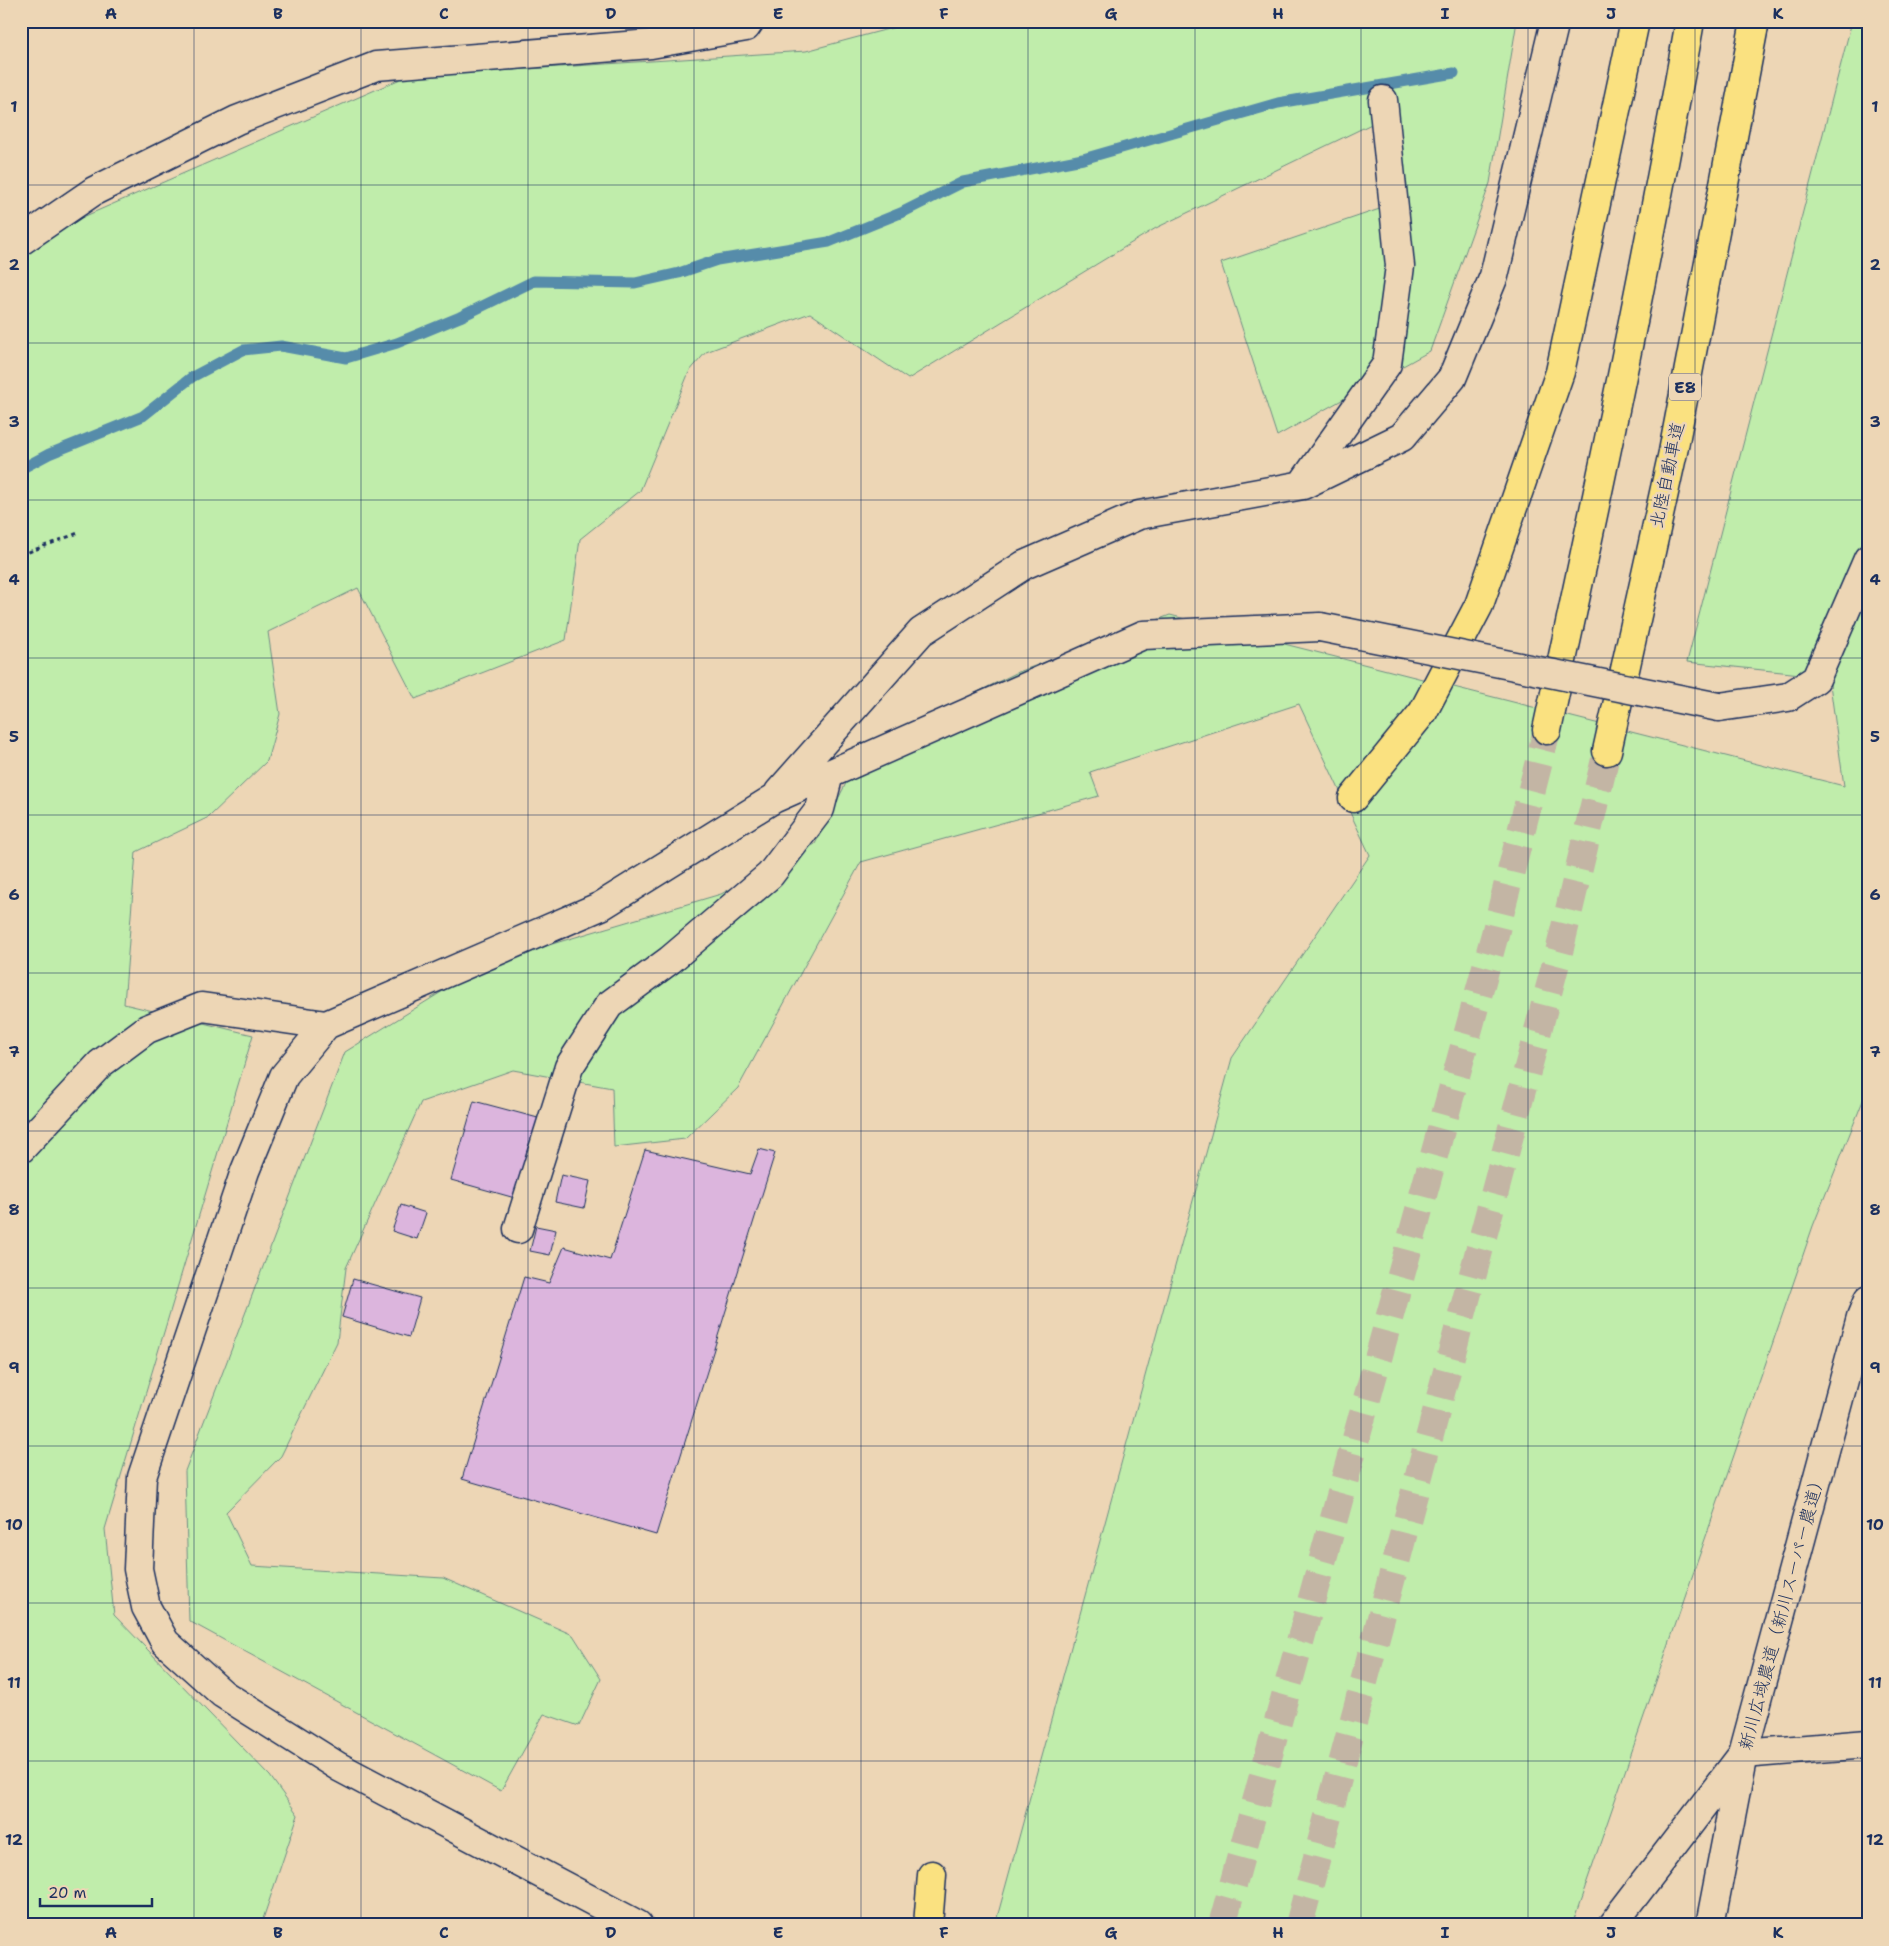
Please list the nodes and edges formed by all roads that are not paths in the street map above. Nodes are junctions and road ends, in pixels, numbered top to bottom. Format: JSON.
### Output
{"nodes":[{"id":1,"x":750,"y":21,"type":"edge"},
{"id":2,"x":1555,"y":21,"type":"edge"},
{"id":3,"x":1635,"y":21,"type":"edge"},
{"id":4,"x":1690,"y":21,"type":"edge"},
{"id":5,"x":1755,"y":21,"type":"edge"},
{"id":6,"x":1383,"y":100,"type":"dead end"},
{"id":7,"x":21,"y":241,"type":"edge"},
{"id":8,"x":1302,"y":485,"type":"junction"},
{"id":9,"x":1868,"y":559,"type":"edge"},
{"id":10,"x":1547,"y":730,"type":"tunnel mouth"},
{"id":11,"x":1607,"y":751,"type":"tunnel mouth"},
{"id":12,"x":830,"y":774,"type":"junction"},
{"id":13,"x":773,"y":798,"type":"junction"},
{"id":14,"x":1353,"y":798,"type":"dead end"},
{"id":15,"x":326,"y":1026,"type":"junction"},
{"id":16,"x":21,"y":1149,"type":"edge"},
{"id":17,"x":518,"y":1230,"type":"dead end"},
{"id":18,"x":1868,"y":1300,"type":"edge"},
{"id":19,"x":1868,"y":1744,"type":"edge"},
{"id":20,"x":1743,"y":1754,"type":"junction"},
{"id":21,"x":932,"y":1875,"type":"dead end"},
{"id":22,"x":638,"y":1925,"type":"edge"},
{"id":23,"x":928,"y":1925,"type":"edge"},
{"id":24,"x":1612,"y":1925,"type":"edge"},
{"id":25,"x":1710,"y":1925,"type":"edge"}],
"edges":[{"from":1,"to":7,"type":"street"},
{"from":2,"to":8,"type":"street"},
{"from":3,"to":14,"type":"highway"},
{"from":4,"to":10,"type":"highway"},
{"from":5,"to":11,"type":"highway","name":"北陸自動車道","number":"E8"},
{"from":6,"to":8,"type":"street"},
{"from":8,"to":13,"type":"street"},
{"from":9,"to":12,"type":"street","bridge":true},
{"from":12,"to":13,"type":"street"},
{"from":12,"to":17,"type":"street"},
{"from":13,"to":15,"type":"street"},
{"from":15,"to":16,"type":"street"},
{"from":15,"to":22,"type":"street"},
{"from":18,"to":20,"type":"street","name":"新川広域農道（新川スーパー農道）"},
{"from":19,"to":20,"type":"street"},
{"from":20,"to":24,"type":"street"},
{"from":20,"to":25,"type":"street","name":"新川広域農道（新川スーパー農道）"},
{"from":21,"to":23,"type":"highway"}]}
